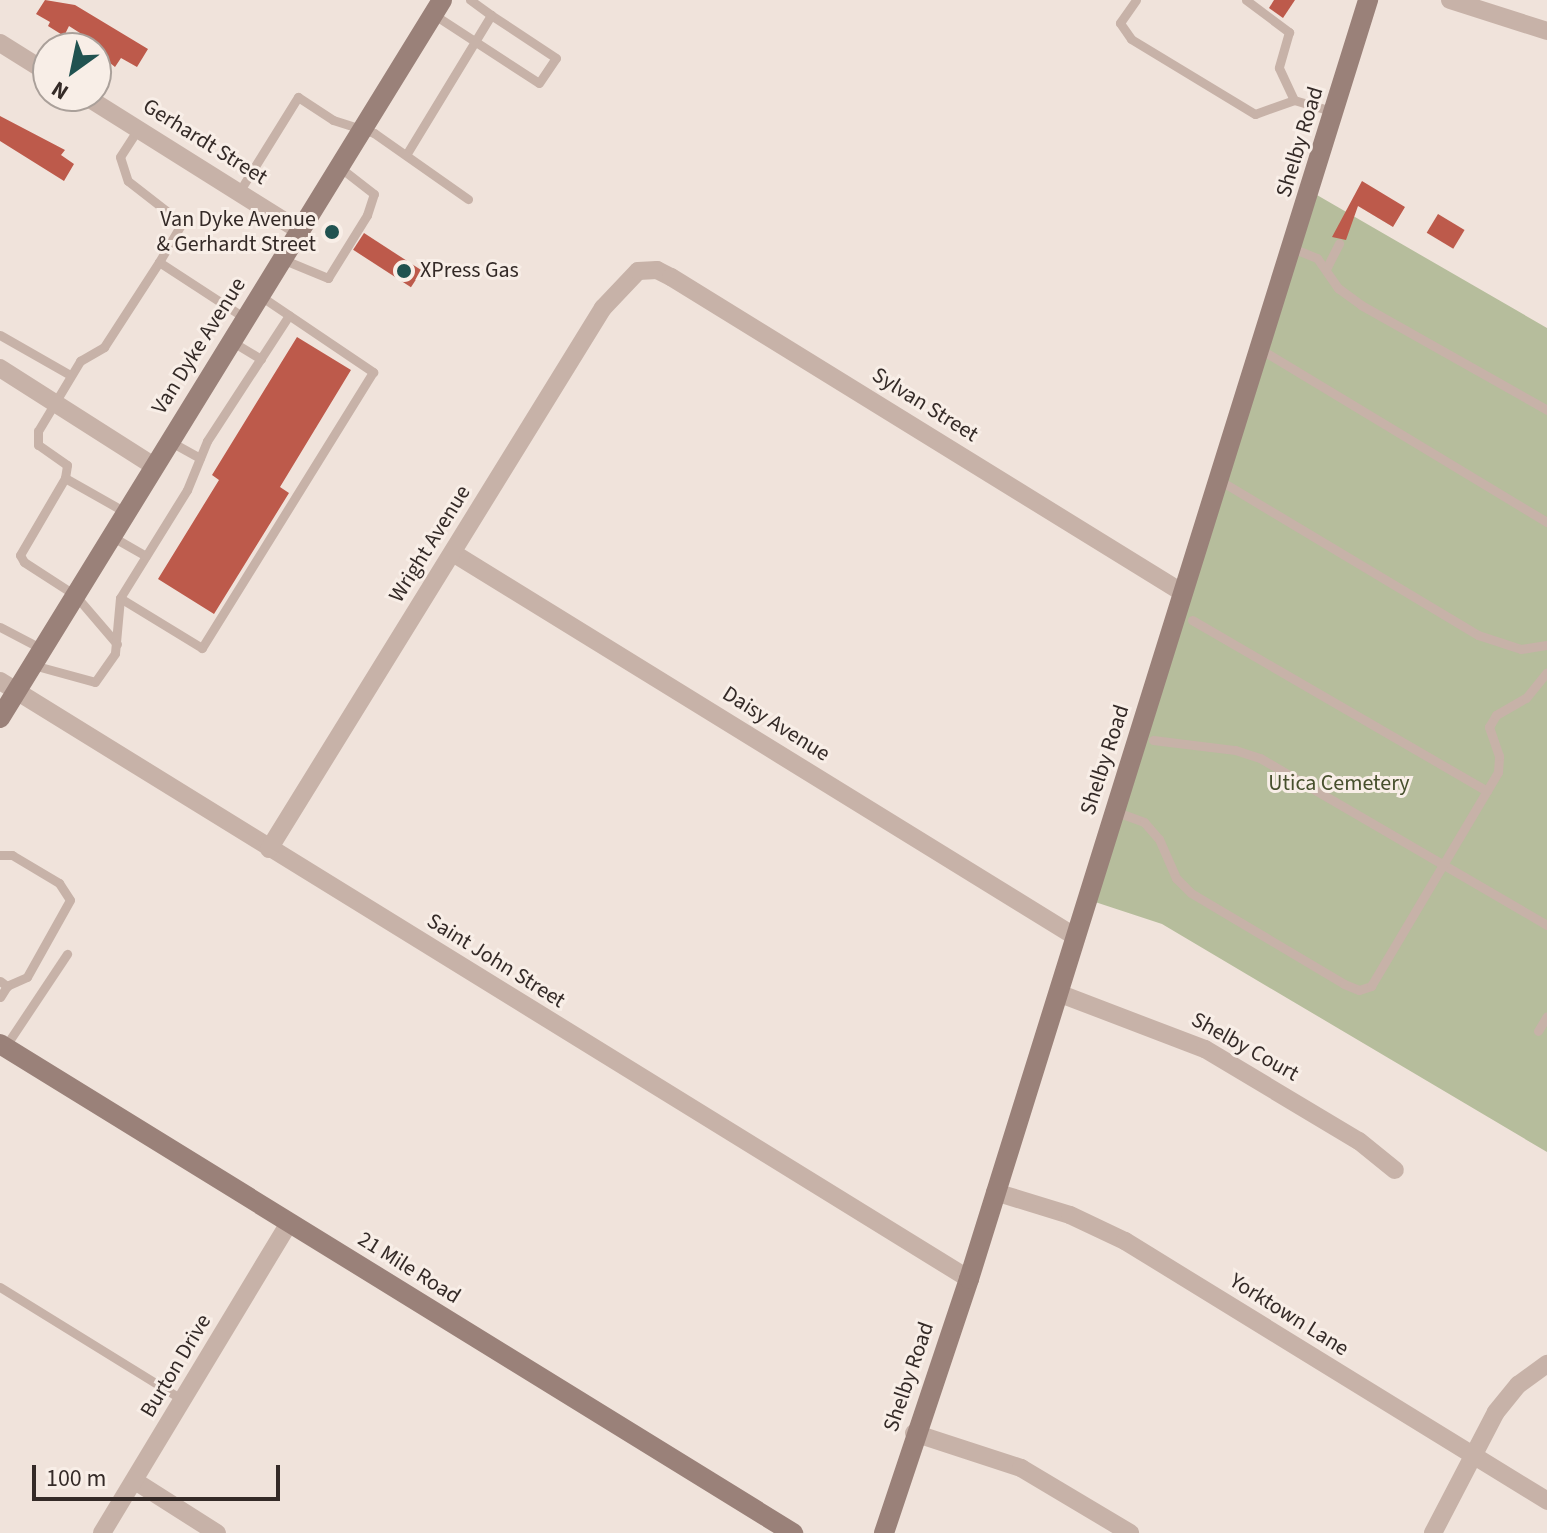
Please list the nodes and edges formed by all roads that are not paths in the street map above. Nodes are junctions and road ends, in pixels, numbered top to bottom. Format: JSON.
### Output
{"nodes":[{"id":1,"x":1136,"y":0,"type":"edge"},
{"id":2,"x":1246,"y":0,"type":"edge"},
{"id":3,"x":1368,"y":0,"type":"edge"},
{"id":4,"x":1450,"y":0,"type":"edge"},
{"id":5,"x":476,"y":2,"type":"edge"},
{"id":6,"x":438,"y":7,"type":"edge"},
{"id":7,"x":491,"y":15,"type":"junction"},
{"id":8,"x":1547,"y":31,"type":"edge"},
{"id":9,"x":475,"y":40,"type":"junction"},
{"id":10,"x":0,"y":43,"type":"edge"},
{"id":11,"x":32,"y":63,"type":"edge"},
{"id":12,"x":1294,"y":100,"type":"junction"},
{"id":13,"x":111,"y":112,"type":"edge"},
{"id":14,"x":1335,"y":112,"type":"junction"},
{"id":15,"x":138,"y":129,"type":"junction"},
{"id":16,"x":361,"y":129,"type":"junction"},
{"id":17,"x":406,"y":155,"type":"junction"},
{"id":18,"x":338,"y":166,"type":"junction"},
{"id":19,"x":239,"y":192,"type":"junction"},
{"id":20,"x":468,"y":199,"type":"dead end"},
{"id":21,"x":299,"y":230,"type":"junction"},
{"id":22,"x":1339,"y":243,"type":"dead end"},
{"id":23,"x":1292,"y":248,"type":"junction"},
{"id":24,"x":281,"y":259,"type":"junction"},
{"id":25,"x":159,"y":262,"type":"junction"},
{"id":26,"x":1326,"y":269,"type":"junction"},
{"id":27,"x":638,"y":271,"type":"joint"},
{"id":28,"x":259,"y":295,"type":"junction"},
{"id":29,"x":289,"y":315,"type":"junction"},
{"id":30,"x":245,"y":318,"type":"junction"},
{"id":31,"x":0,"y":335,"type":"edge"},
{"id":32,"x":231,"y":341,"type":"junction"},
{"id":33,"x":1260,"y":349,"type":"junction"},
{"id":34,"x":261,"y":359,"type":"junction"},
{"id":35,"x":0,"y":368,"type":"edge"},
{"id":36,"x":70,"y":375,"type":"junction"},
{"id":37,"x":52,"y":401,"type":"junction"},
{"id":38,"x":1547,"y":410,"type":"edge"},
{"id":39,"x":169,"y":441,"type":"junction"},
{"id":40,"x":200,"y":458,"type":"junction"},
{"id":41,"x":154,"y":466,"type":"junction"},
{"id":42,"x":67,"y":474,"type":"junction"},
{"id":43,"x":1219,"y":480,"type":"junction"},
{"id":44,"x":125,"y":512,"type":"junction"},
{"id":45,"x":1547,"y":522,"type":"edge"},
{"id":46,"x":111,"y":535,"type":"junction"},
{"id":47,"x":453,"y":553,"type":"junction"},
{"id":48,"x":146,"y":556,"type":"junction"},
{"id":49,"x":1183,"y":593,"type":"junction"},
{"id":50,"x":75,"y":595,"type":"junction"},
{"id":51,"x":120,"y":598,"type":"junction"},
{"id":52,"x":1192,"y":620,"type":"dead end"},
{"id":53,"x":0,"y":627,"type":"edge"},
{"id":54,"x":117,"y":644,"type":"junction"},
{"id":55,"x":1547,"y":645,"type":"edge"},
{"id":56,"x":37,"y":657,"type":"junction"},
{"id":57,"x":1547,"y":672,"type":"edge"},
{"id":58,"x":8,"y":686,"type":"edge"},
{"id":59,"x":0,"y":718,"type":"edge"},
{"id":60,"x":1153,"y":740,"type":"dead end"},
{"id":61,"x":1487,"y":791,"type":"junction"},
{"id":62,"x":1114,"y":811,"type":"junction"},
{"id":63,"x":269,"y":849,"type":"junction"},
{"id":64,"x":0,"y":855,"type":"edge"},
{"id":65,"x":1443,"y":864,"type":"junction"},
{"id":66,"x":1547,"y":925,"type":"edge"},
{"id":67,"x":1074,"y":936,"type":"junction"},
{"id":68,"x":67,"y":954,"type":"dead end"},
{"id":69,"x":3,"y":984,"type":"edge"},
{"id":70,"x":1058,"y":993,"type":"junction"},
{"id":71,"x":0,"y":997,"type":"edge"},
{"id":72,"x":1547,"y":1016,"type":"edge"},
{"id":73,"x":1538,"y":1031,"type":"dead end"},
{"id":74,"x":2,"y":1045,"type":"edge"},
{"id":75,"x":1395,"y":1170,"type":"dead end"},
{"id":76,"x":995,"y":1192,"type":"junction"},
{"id":77,"x":289,"y":1223,"type":"junction"},
{"id":78,"x":969,"y":1279,"type":"junction"},
{"id":79,"x":0,"y":1287,"type":"edge"},
{"id":80,"x":1547,"y":1364,"type":"edge"},
{"id":81,"x":183,"y":1400,"type":"junction"},
{"id":82,"x":914,"y":1433,"type":"junction"},
{"id":83,"x":1473,"y":1451,"type":"junction"},
{"id":84,"x":135,"y":1481,"type":"junction"},
{"id":85,"x":1547,"y":1501,"type":"edge"},
{"id":86,"x":102,"y":1533,"type":"edge"},
{"id":87,"x":217,"y":1533,"type":"edge"},
{"id":88,"x":793,"y":1533,"type":"edge"},
{"id":89,"x":884,"y":1533,"type":"edge"},
{"id":90,"x":1130,"y":1533,"type":"edge"},
{"id":91,"x":1433,"y":1533,"type":"edge"}],
"edges":[{"from":1,"to":12,"type":"lane"},
{"from":2,"to":12,"type":"lane"},
{"from":3,"to":14,"type":"street","name":"Shelby Road"},
{"from":4,"to":8,"type":"street"},
{"from":5,"to":7,"type":"lane"},
{"from":6,"to":9,"type":"lane"},
{"from":6,"to":16,"type":"street","name":"Van Dyke Avenue"},
{"from":7,"to":9,"type":"lane"},
{"from":7,"to":9,"type":"lane"},
{"from":9,"to":17,"type":"lane"},
{"from":10,"to":11,"type":"street"},
{"from":12,"to":14,"type":"lane"},
{"from":13,"to":15,"type":"street","name":"Gerhardt Street"},
{"from":14,"to":23,"type":"street","name":"Shelby Road"},
{"from":15,"to":19,"type":"street","name":"Gerhardt Street"},
{"from":15,"to":25,"type":"lane"},
{"from":16,"to":17,"type":"lane"},
{"from":16,"to":18,"type":"street","name":"Van Dyke Avenue"},
{"from":16,"to":19,"type":"lane"},
{"from":17,"to":20,"type":"lane"},
{"from":18,"to":21,"type":"street","name":"Van Dyke Avenue"},
{"from":18,"to":24,"type":"lane"},
{"from":19,"to":21,"type":"street","name":"Gerhardt Street"},
{"from":21,"to":24,"type":"street","name":"Van Dyke Avenue"},
{"from":22,"to":26,"type":"lane"},
{"from":23,"to":26,"type":"lane"},
{"from":23,"to":33,"type":"street","name":"Shelby Road"},
{"from":24,"to":28,"type":"street","name":"Van Dyke Avenue"},
{"from":25,"to":30,"type":"lane"},
{"from":25,"to":36,"type":"lane"},
{"from":26,"to":38,"type":"lane"},
{"from":27,"to":47,"type":"street","name":"Wright Avenue"},
{"from":27,"to":49,"type":"street","name":"Sylvan Street"},
{"from":28,"to":29,"type":"lane"},
{"from":28,"to":30,"type":"street","name":"Van Dyke Avenue"},
{"from":29,"to":34,"type":"lane"},
{"from":29,"to":51,"type":"lane"},
{"from":30,"to":32,"type":"street","name":"Van Dyke Avenue"},
{"from":31,"to":36,"type":"lane"},
{"from":32,"to":34,"type":"lane"},
{"from":32,"to":39,"type":"street","name":"Van Dyke Avenue"},
{"from":33,"to":43,"type":"street","name":"Shelby Road"},
{"from":33,"to":45,"type":"lane"},
{"from":34,"to":40,"type":"lane"},
{"from":35,"to":37,"type":"street"},
{"from":36,"to":37,"type":"lane"},
{"from":37,"to":41,"type":"street"},
{"from":37,"to":42,"type":"lane"},
{"from":39,"to":40,"type":"lane"},
{"from":39,"to":41,"type":"street","name":"Van Dyke Avenue"},
{"from":40,"to":48,"type":"lane"},
{"from":41,"to":44,"type":"street","name":"Van Dyke Avenue"},
{"from":42,"to":44,"type":"lane"},
{"from":42,"to":50,"type":"lane"},
{"from":43,"to":49,"type":"street","name":"Shelby Road"},
{"from":43,"to":55,"type":"lane"},
{"from":44,"to":46,"type":"street","name":"Van Dyke Avenue"},
{"from":46,"to":48,"type":"lane"},
{"from":46,"to":50,"type":"street","name":"Van Dyke Avenue"},
{"from":47,"to":63,"type":"street","name":"Wright Avenue"},
{"from":47,"to":67,"type":"street","name":"Daisy Avenue"},
{"from":48,"to":51,"type":"lane"},
{"from":49,"to":62,"type":"street","name":"Shelby Road"},
{"from":50,"to":54,"type":"lane"},
{"from":50,"to":56,"type":"street","name":"Van Dyke Avenue"},
{"from":51,"to":54,"type":"lane"},
{"from":52,"to":61,"type":"lane"},
{"from":53,"to":56,"type":"lane"},
{"from":54,"to":56,"type":"lane"},
{"from":56,"to":58,"type":"street","name":"Van Dyke Avenue"},
{"from":57,"to":61,"type":"lane"},
{"from":58,"to":59,"type":"street","name":"Van Dyke Avenue"},
{"from":58,"to":63,"type":"street","name":"Saint John Street"},
{"from":60,"to":65,"type":"lane"},
{"from":61,"to":65,"type":"lane"},
{"from":62,"to":65,"type":"lane"},
{"from":62,"to":67,"type":"street","name":"Shelby Road"},
{"from":63,"to":78,"type":"street","name":"Saint John Street"},
{"from":64,"to":69,"type":"lane"},
{"from":65,"to":66,"type":"lane"},
{"from":67,"to":70,"type":"street","name":"Shelby Road"},
{"from":68,"to":74,"type":"lane"},
{"from":69,"to":71,"type":"lane"},
{"from":70,"to":75,"type":"street","name":"Shelby Court"},
{"from":70,"to":76,"type":"street","name":"Shelby Road"},
{"from":72,"to":73,"type":"lane"},
{"from":74,"to":77,"type":"street","name":"21 Mile Road"},
{"from":76,"to":78,"type":"street","name":"Shelby Road"},
{"from":76,"to":83,"type":"street","name":"Yorktown Lane"},
{"from":77,"to":81,"type":"street","name":"Burton Drive"},
{"from":77,"to":88,"type":"street","name":"21 Mile Road"},
{"from":78,"to":82,"type":"street","name":"Shelby Road"},
{"from":79,"to":81,"type":"lane"},
{"from":80,"to":83,"type":"street"},
{"from":81,"to":84,"type":"street","name":"Burton Drive"},
{"from":82,"to":89,"type":"street","name":"Shelby Road"},
{"from":82,"to":90,"type":"street"},
{"from":83,"to":85,"type":"street","name":"Yorktown Lane"},
{"from":83,"to":91,"type":"street"},
{"from":84,"to":86,"type":"street","name":"Burton Drive"},
{"from":84,"to":87,"type":"street"}]}
